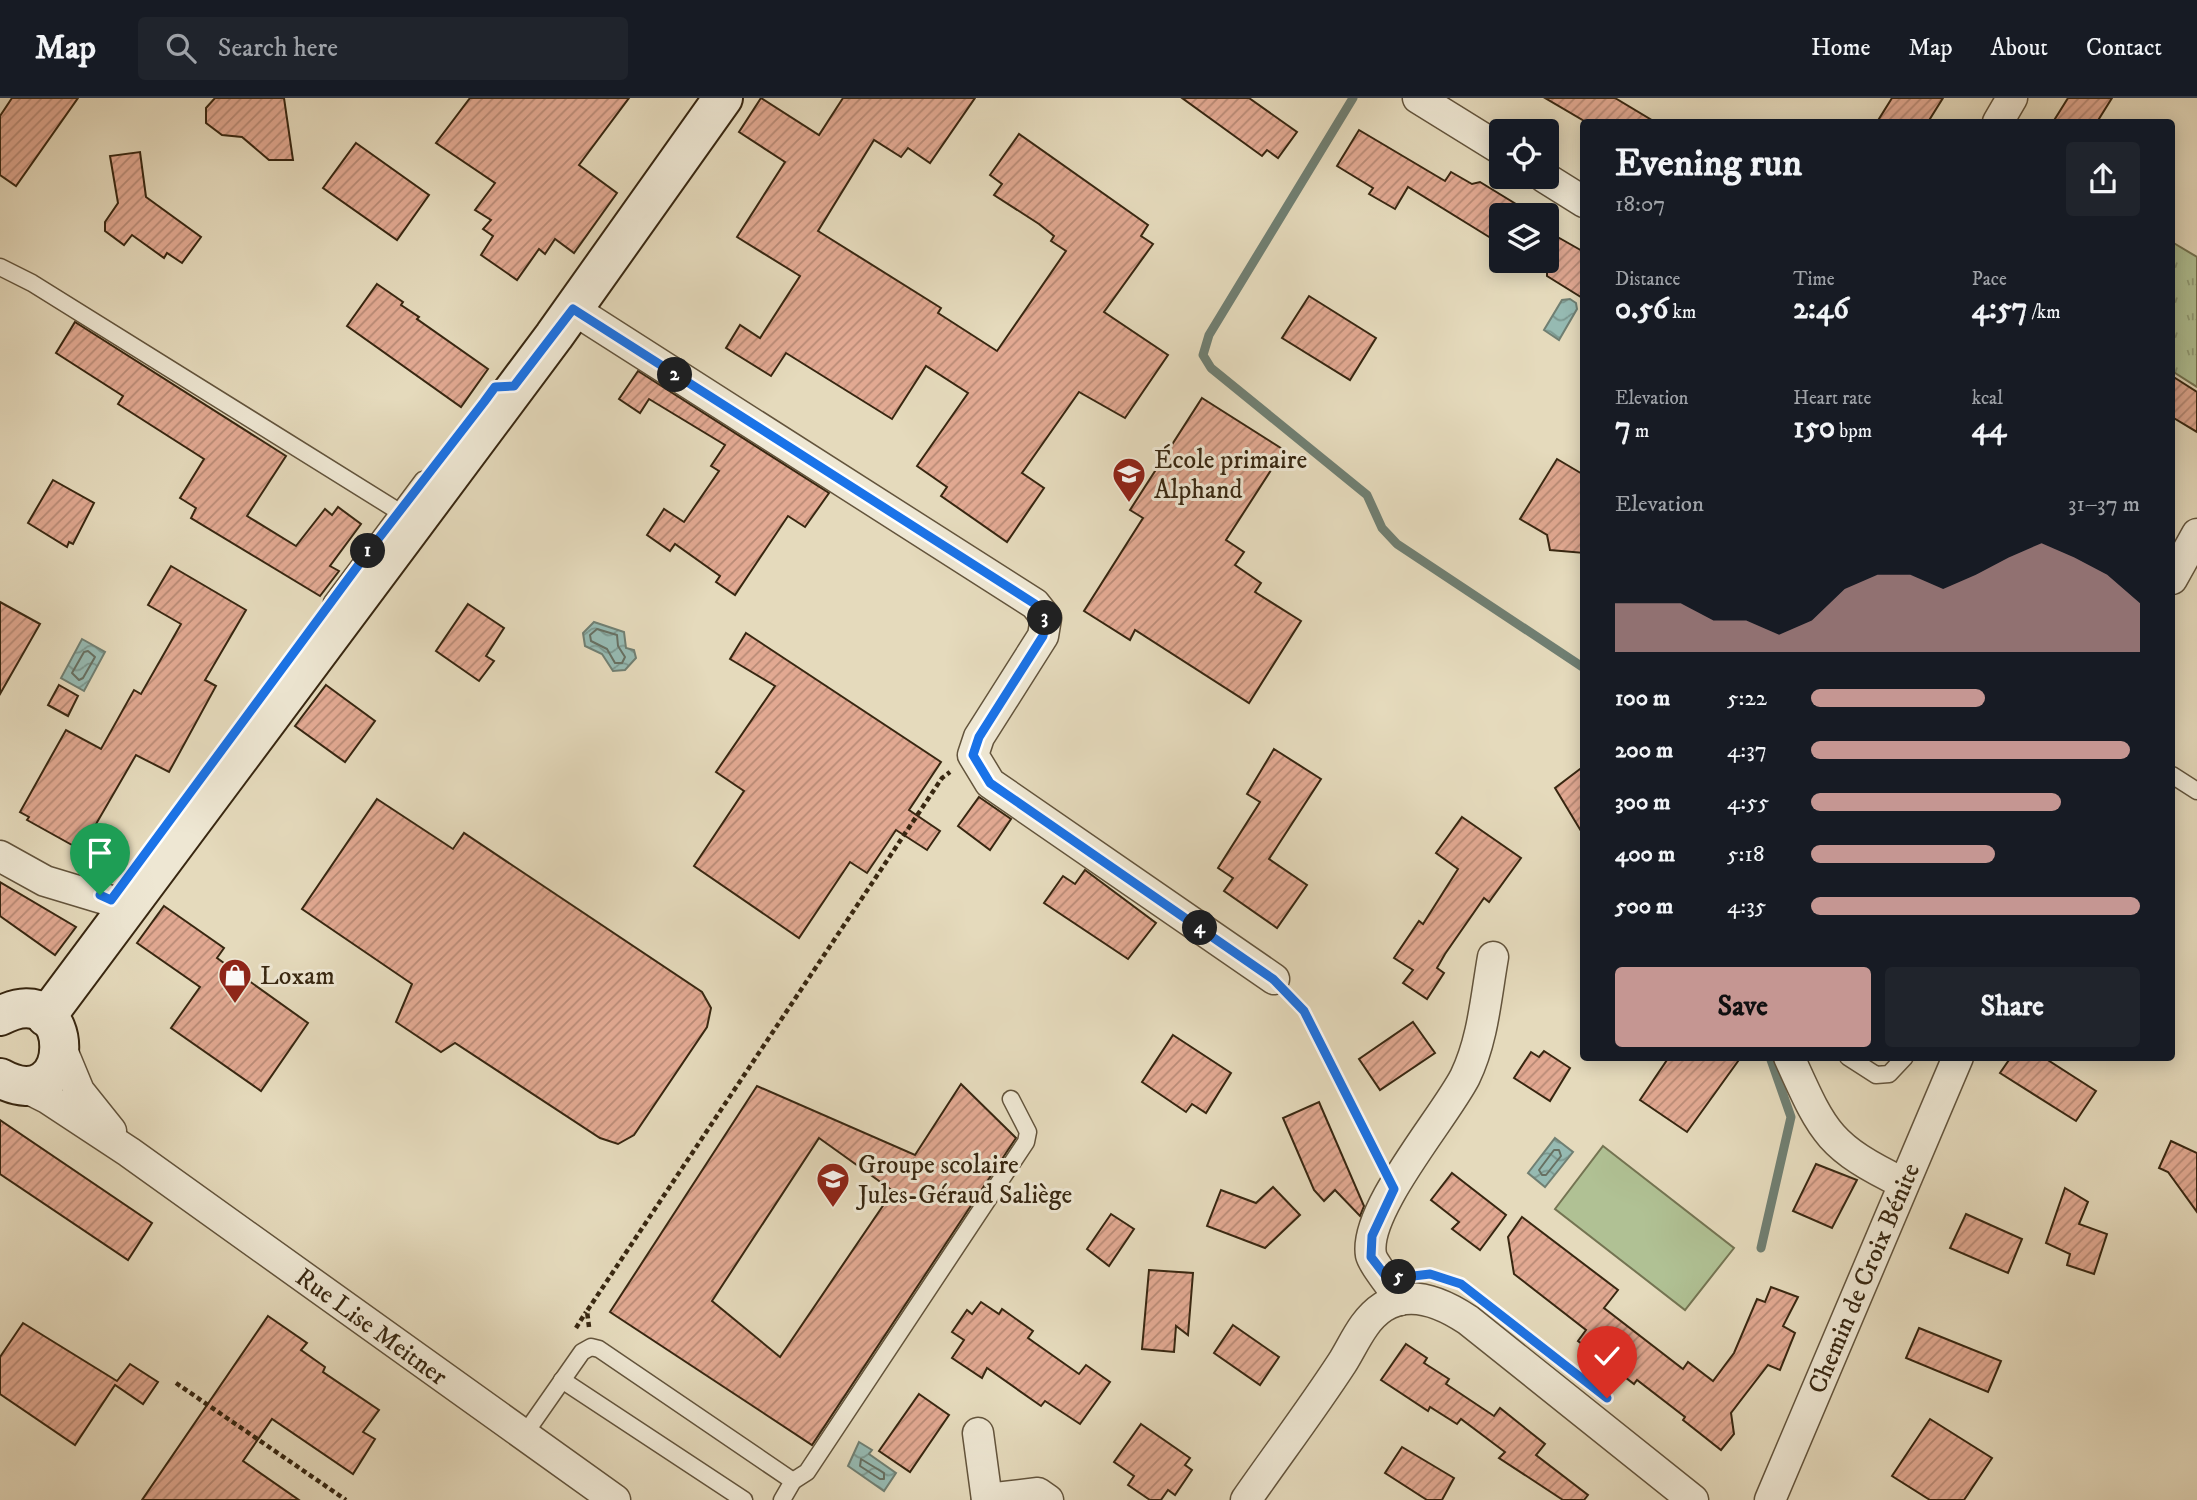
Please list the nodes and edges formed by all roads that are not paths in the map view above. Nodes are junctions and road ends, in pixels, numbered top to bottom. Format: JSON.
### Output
{"nodes":[{"id":1,"x":723,"y":98,"type":"edge"},
{"id":2,"x":1418,"y":98,"type":"edge"},
{"id":3,"x":2012,"y":98,"type":"edge"},
{"id":4,"x":2000,"y":119,"type":"edge"},
{"id":5,"x":1489,"y":142,"type":"edge"},
{"id":6,"x":1559,"y":186,"type":"edge"},
{"id":7,"x":1580,"y":199,"type":"edge"},
{"id":8,"x":0,"y":267,"type":"edge"},
{"id":9,"x":573,"y":309,"type":"junction"},
{"id":10,"x":433,"y":468,"type":"dead end"},
{"id":11,"x":406,"y":516,"type":"junction"},
{"id":12,"x":2197,"y":534,"type":"edge"},
{"id":13,"x":2175,"y":574,"type":"edge"},
{"id":14,"x":321,"y":618,"type":"dead end"},
{"id":15,"x":2175,"y":777,"type":"edge"},
{"id":16,"x":200,"y":782,"type":"dead end"},
{"id":17,"x":2197,"y":791,"type":"edge"},
{"id":18,"x":0,"y":856,"type":"edge"},
{"id":19,"x":135,"y":869,"type":"dead end"},
{"id":20,"x":109,"y":909,"type":"junction"},
{"id":21,"x":1493,"y":957,"type":"dead end"},
{"id":22,"x":1273,"y":979,"type":"road end"},
{"id":23,"x":0,"y":1016,"type":"edge"},
{"id":24,"x":59,"y":1018,"type":"junction"},
{"id":25,"x":1791,"y":1061,"type":"edge"},
{"id":26,"x":1855,"y":1061,"type":"edge"},
{"id":27,"x":1901,"y":1061,"type":"edge"},
{"id":28,"x":1956,"y":1061,"type":"edge"},
{"id":29,"x":6,"y":1081,"type":"edge"},
{"id":30,"x":1011,"y":1099,"type":"dead end"},
{"id":31,"x":129,"y":1152,"type":"junction"},
{"id":32,"x":1903,"y":1183,"type":"junction"},
{"id":33,"x":1399,"y":1300,"type":"junction"},
{"id":34,"x":562,"y":1380,"type":"junction"},
{"id":35,"x":978,"y":1433,"type":"dead end"},
{"id":36,"x":524,"y":1435,"type":"junction"},
{"id":37,"x":793,"y":1481,"type":"junction"},
{"id":38,"x":615,"y":1500,"type":"edge"},
{"id":39,"x":744,"y":1500,"type":"edge"},
{"id":40,"x":782,"y":1500,"type":"edge"},
{"id":41,"x":987,"y":1500,"type":"edge"},
{"id":42,"x":1048,"y":1500,"type":"edge"},
{"id":43,"x":1246,"y":1500,"type":"edge"},
{"id":44,"x":1693,"y":1500,"type":"edge"},
{"id":45,"x":1770,"y":1500,"type":"edge"}],
"edges":[{"from":1,"to":9,"type":"main road"},
{"from":2,"to":5,"type":"street"},
{"from":3,"to":4,"type":"street"},
{"from":6,"to":7,"type":"street"},
{"from":8,"to":11,"type":"lane"},
{"from":9,"to":11,"type":"main road"},
{"from":9,"to":22,"type":"street"},
{"from":10,"to":11,"type":"lane"},
{"from":11,"to":14,"type":"lane"},
{"from":11,"to":20,"type":"main road"},
{"from":12,"to":13,"type":"street"},
{"from":15,"to":17,"type":"lane"},
{"from":16,"to":19,"type":"lane"},
{"from":18,"to":20,"type":"street"},
{"from":20,"to":24,"type":"main road"},
{"from":21,"to":33,"type":"street"},
{"from":23,"to":24,"type":"main road"},
{"from":24,"to":29,"type":"main road"},
{"from":24,"to":31,"type":"street","name":"Rue Lise Meitner"},
{"from":25,"to":32,"type":"street"},
{"from":26,"to":27,"type":"lane"},
{"from":28,"to":32,"type":"street","name":"Chemin de Croix Bénite"},
{"from":29,"to":31,"type":"street","name":"Rue Lise Meitner"},
{"from":30,"to":37,"type":"lane"},
{"from":31,"to":36,"type":"street","name":"Rue Lise Meitner"},
{"from":32,"to":45,"type":"street","name":"Chemin de Croix Bénite"},
{"from":33,"to":43,"type":"street"},
{"from":33,"to":44,"type":"street"},
{"from":34,"to":36,"type":"lane"},
{"from":34,"to":37,"type":"lane"},
{"from":34,"to":39,"type":"lane"},
{"from":35,"to":41,"type":"street"},
{"from":36,"to":38,"type":"street","name":"Rue Lise Meitner"},
{"from":37,"to":40,"type":"lane"},
{"from":41,"to":42,"type":"street"}]}
